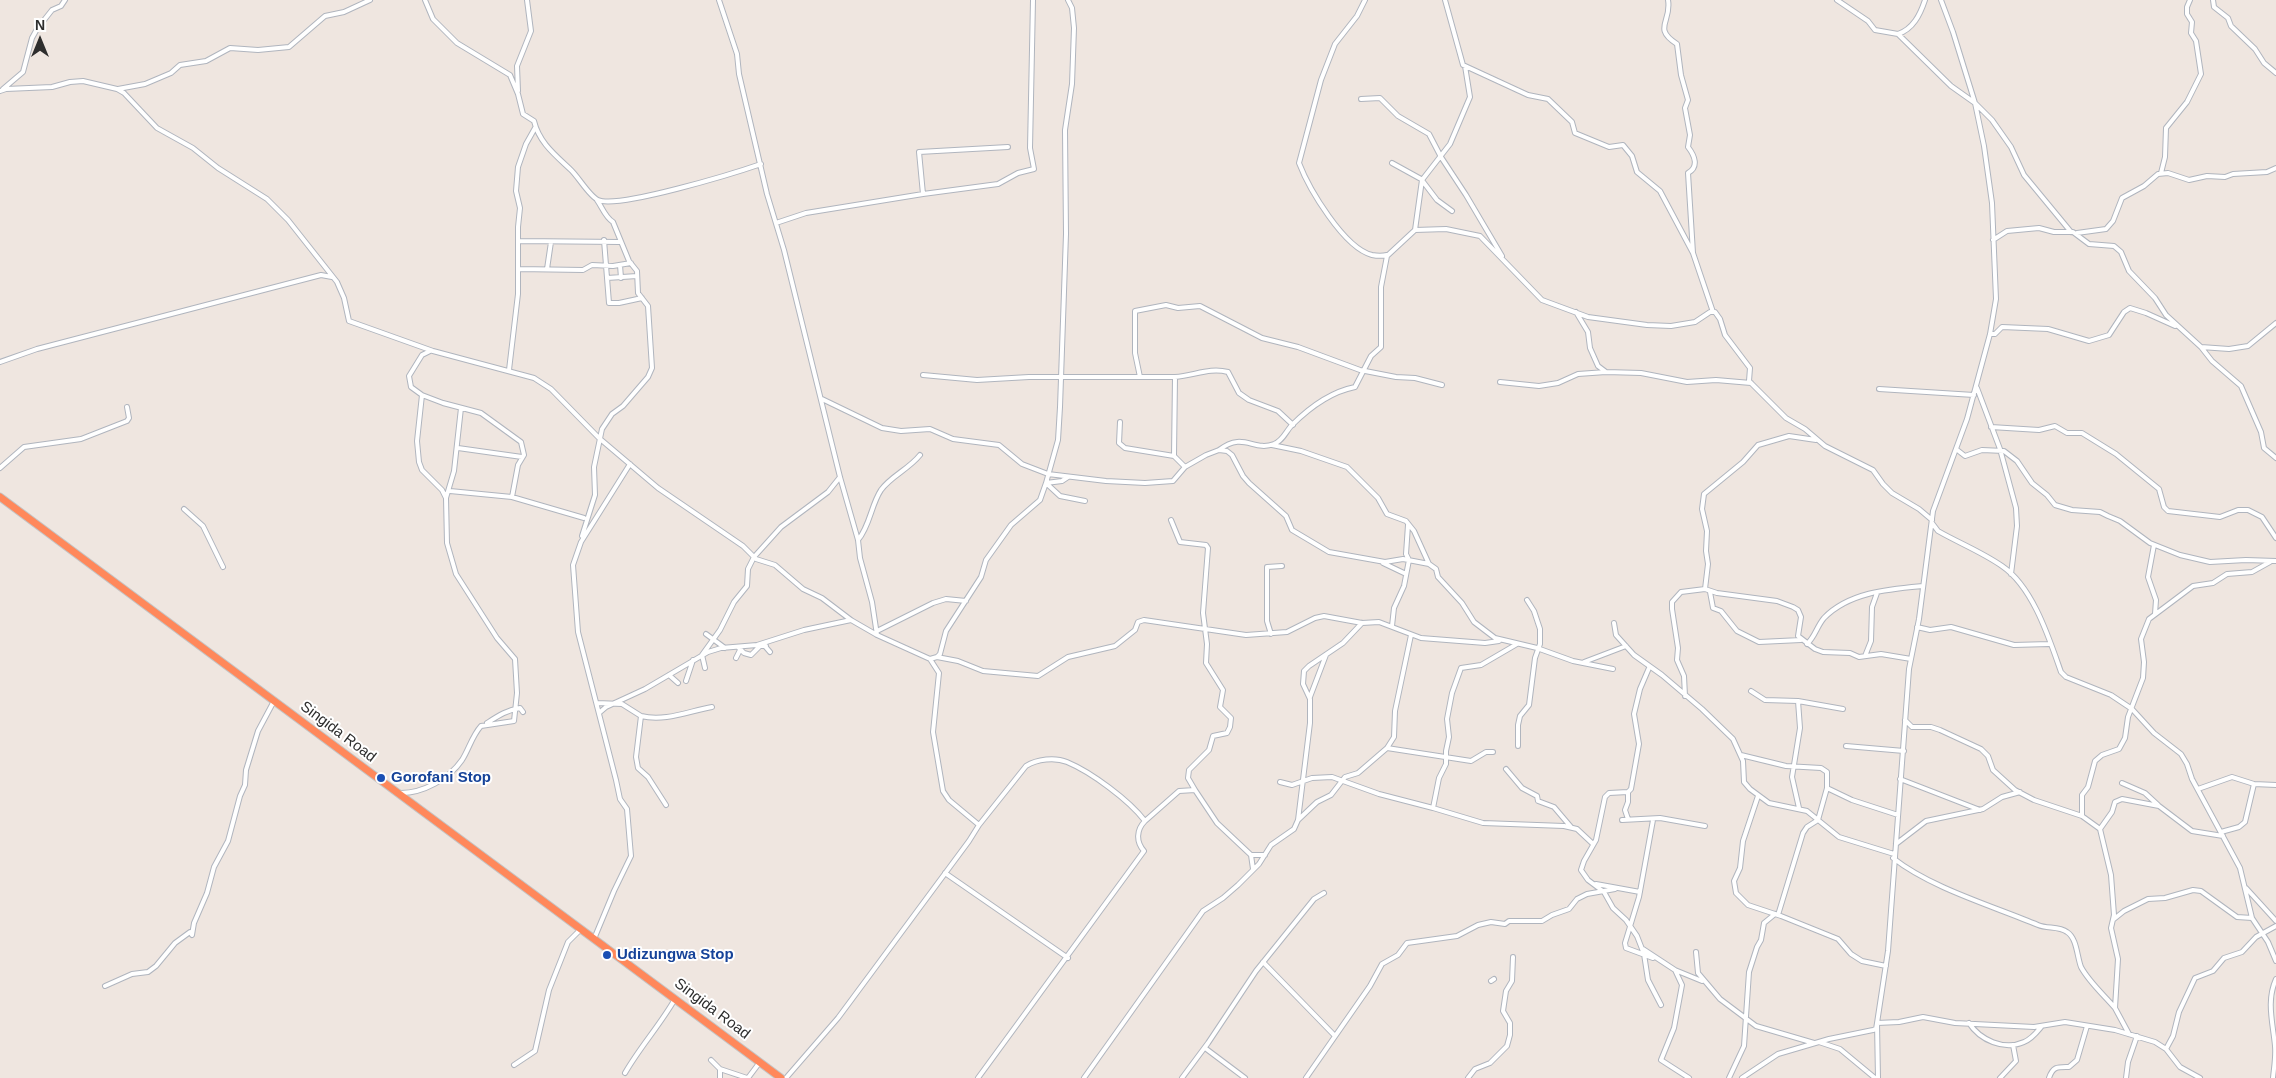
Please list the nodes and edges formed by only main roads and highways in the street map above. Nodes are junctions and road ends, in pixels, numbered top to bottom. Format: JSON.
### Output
{"nodes":[{"id":1,"x":0,"y":497,"type":"edge"},
{"id":2,"x":781,"y":1078,"type":"edge"}],
"edges":[{"from":1,"to":2,"type":"highway","name":"Singida Road"}]}
